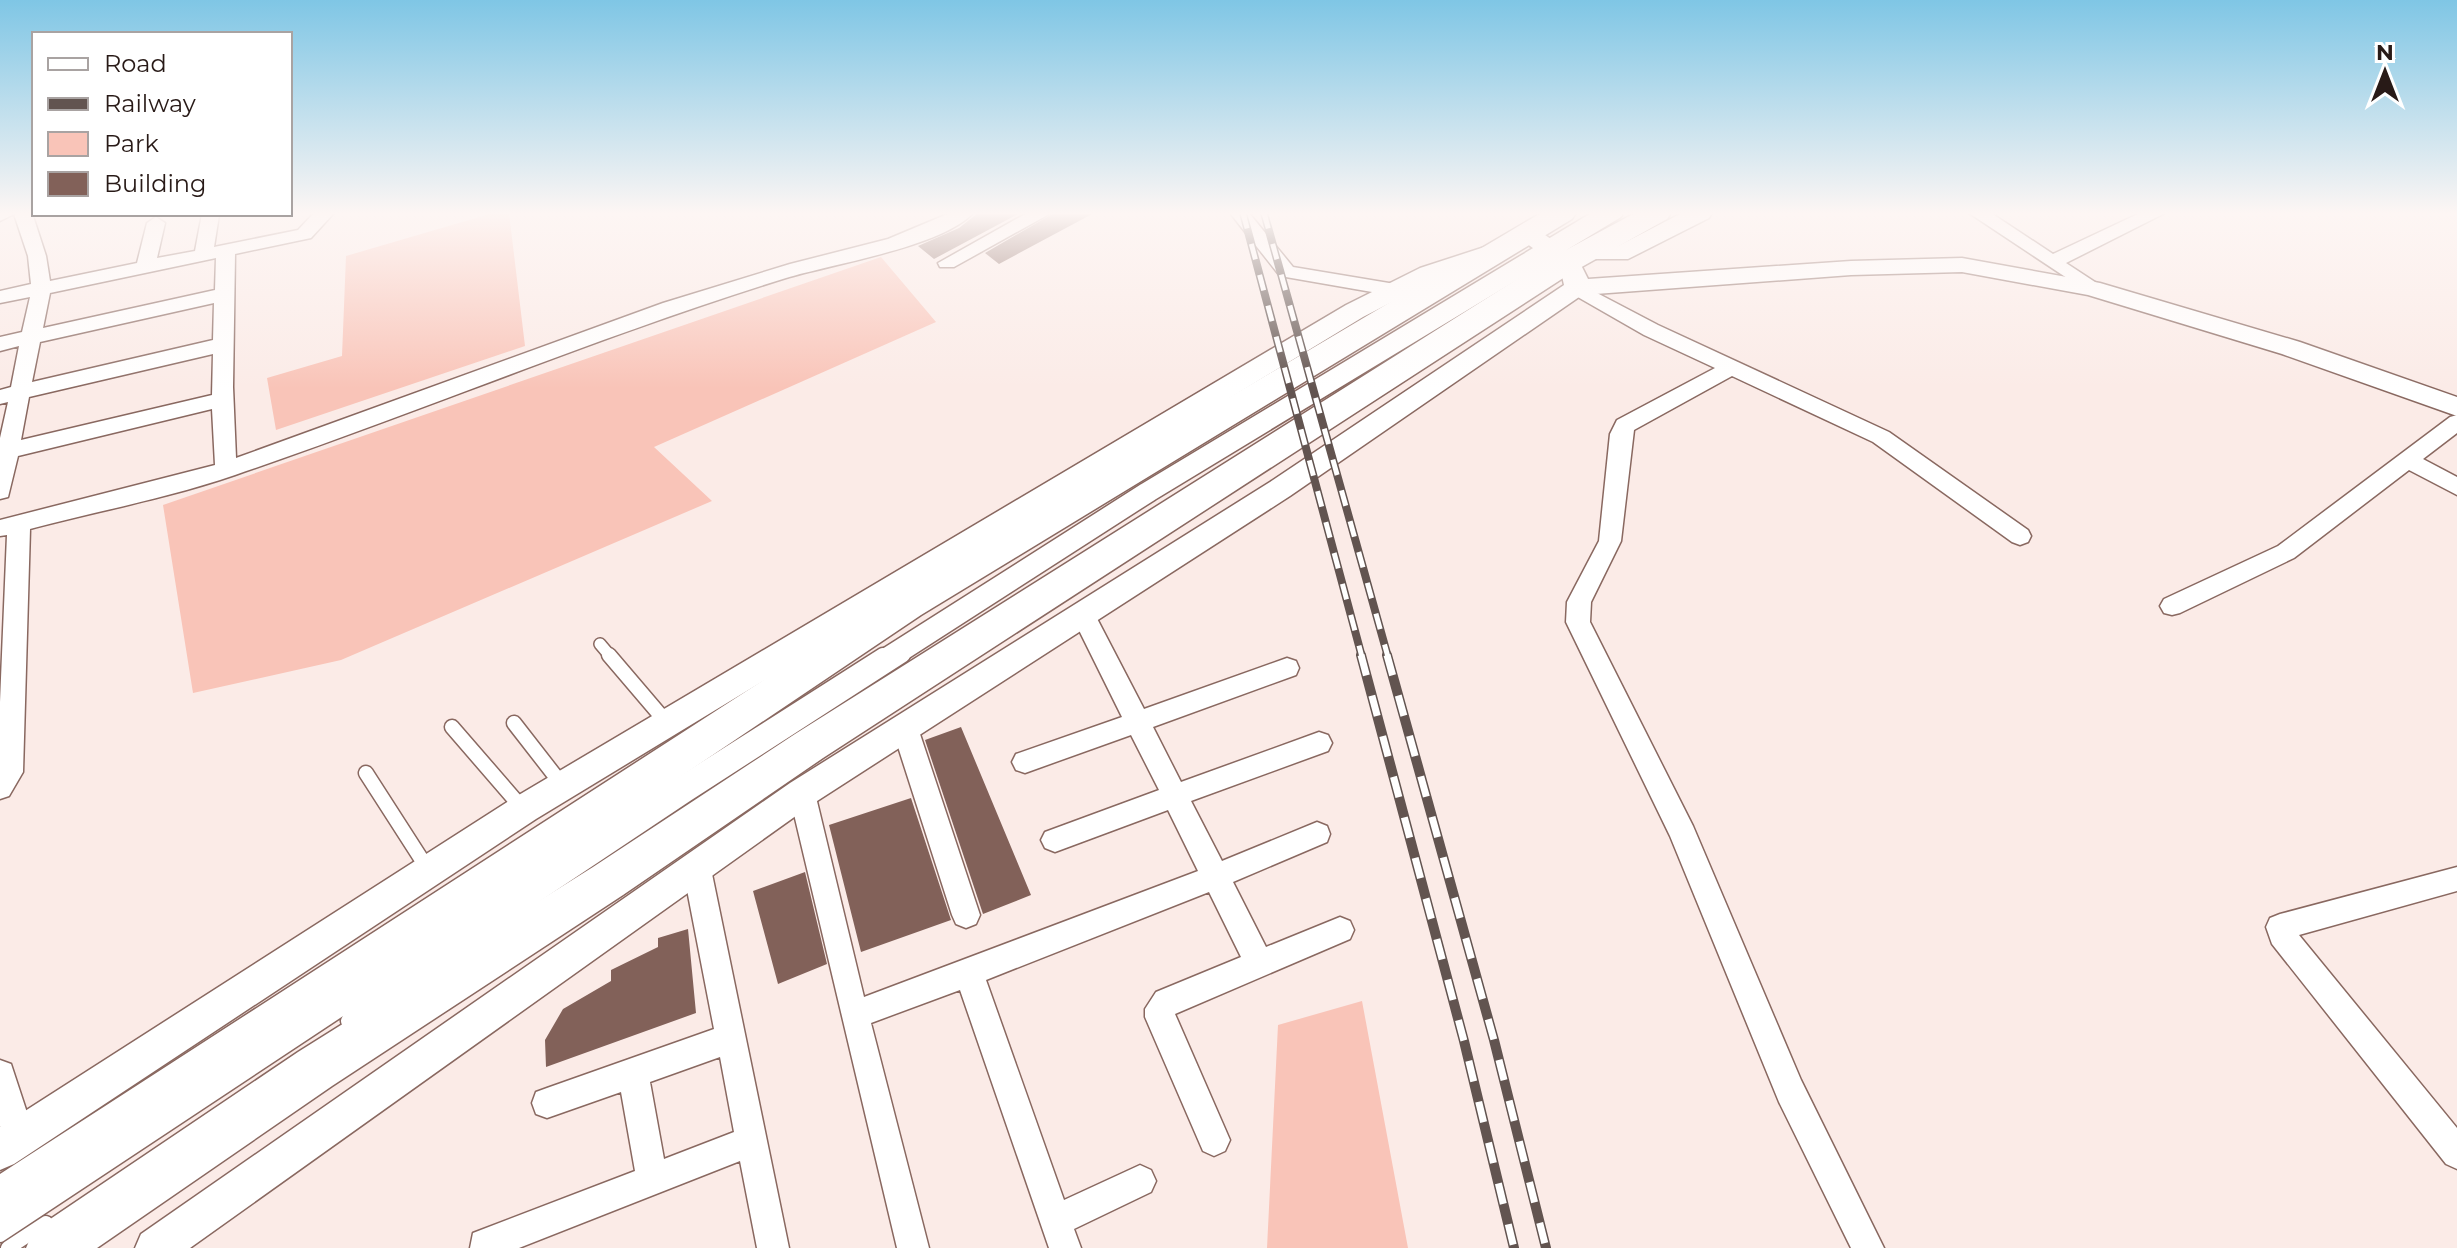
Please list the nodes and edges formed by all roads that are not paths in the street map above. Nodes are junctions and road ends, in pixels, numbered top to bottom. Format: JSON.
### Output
{"nodes":[{"id":1,"x":39,"y":271,"type":"edge"},
{"id":2,"x":122,"y":271,"type":"edge"},
{"id":3,"x":226,"y":271,"type":"edge"},
{"id":4,"x":786,"y":271,"type":"edge"},
{"id":5,"x":1286,"y":271,"type":"edge"},
{"id":6,"x":1433,"y":271,"type":"edge"},
{"id":7,"x":1501,"y":271,"type":"edge"},
{"id":8,"x":1504,"y":271,"type":"edge"},
{"id":9,"x":1506,"y":271,"type":"edge"},
{"id":10,"x":1509,"y":271,"type":"edge"},
{"id":11,"x":1520,"y":271,"type":"edge"},
{"id":12,"x":1583,"y":271,"type":"edge"},
{"id":13,"x":1997,"y":271,"type":"edge"},
{"id":14,"x":2066,"y":271,"type":"edge"},
{"id":15,"x":2091,"y":288,"type":"junction"},
{"id":16,"x":41,"y":289,"type":"junction"},
{"id":17,"x":1395,"y":290,"type":"junction"},
{"id":18,"x":225,"y":294,"type":"junction"},
{"id":19,"x":0,"y":297,"type":"edge"},
{"id":20,"x":31,"y":338,"type":"junction"},
{"id":21,"x":0,"y":344,"type":"edge"},
{"id":22,"x":221,"y":345,"type":"junction"},
{"id":23,"x":1733,"y":367,"type":"junction"},
{"id":24,"x":10,"y":394,"type":"edge"},
{"id":25,"x":221,"y":400,"type":"junction"},
{"id":26,"x":2457,"y":407,"type":"edge"},
{"id":27,"x":2457,"y":422,"type":"edge"},
{"id":28,"x":5,"y":452,"type":"edge"},
{"id":29,"x":2408,"y":460,"type":"junction"},
{"id":30,"x":226,"y":470,"type":"junction"},
{"id":31,"x":2457,"y":487,"type":"edge"},
{"id":32,"x":0,"y":491,"type":"edge"},
{"id":33,"x":10,"y":525,"type":"edge"},
{"id":34,"x":2020,"y":536,"type":"dead end"},
{"id":35,"x":2172,"y":606,"type":"dead end"},
{"id":36,"x":1083,"y":614,"type":"junction"},
{"id":37,"x":600,"y":644,"type":"dead end"},
{"id":38,"x":1287,"y":668,"type":"dead end"},
{"id":39,"x":1137,"y":721,"type":"junction"},
{"id":40,"x":514,"y":723,"type":"dead end"},
{"id":41,"x":667,"y":723,"type":"junction"},
{"id":42,"x":452,"y":727,"type":"dead end"},
{"id":43,"x":905,"y":728,"type":"junction"},
{"id":44,"x":1319,"y":743,"type":"dead end"},
{"id":45,"x":1025,"y":762,"type":"dead end"},
{"id":46,"x":366,"y":773,"type":"dead end"},
{"id":47,"x":563,"y":786,"type":"junction"},
{"id":48,"x":0,"y":788,"type":"edge"},
{"id":49,"x":802,"y":793,"type":"junction"},
{"id":50,"x":1175,"y":796,"type":"junction"},
{"id":51,"x":524,"y":809,"type":"junction"},
{"id":52,"x":1317,"y":834,"type":"dead end"},
{"id":53,"x":1055,"y":840,"type":"dead end"},
{"id":54,"x":697,"y":869,"type":"junction"},
{"id":55,"x":429,"y":871,"type":"junction"},
{"id":56,"x":1216,"y":878,"type":"junction"},
{"id":57,"x":2457,"y":879,"type":"edge"},
{"id":58,"x":966,"y":915,"type":"dead end"},
{"id":59,"x":1340,"y":930,"type":"dead end"},
{"id":60,"x":1259,"y":963,"type":"junction"},
{"id":61,"x":969,"y":973,"type":"junction"},
{"id":62,"x":854,"y":1015,"type":"junction"},
{"id":63,"x":731,"y":1038,"type":"junction"},
{"id":64,"x":633,"y":1073,"type":"junction"},
{"id":65,"x":0,"y":1075,"type":"edge"},
{"id":66,"x":254,"y":1084,"type":"dead end"},
{"id":67,"x":547,"y":1103,"type":"dead end"},
{"id":68,"x":1214,"y":1140,"type":"dead end"},
{"id":69,"x":752,"y":1141,"type":"junction"},
{"id":70,"x":9,"y":1144,"type":"edge"},
{"id":71,"x":2457,"y":1153,"type":"edge"},
{"id":72,"x":652,"y":1180,"type":"junction"},
{"id":73,"x":1140,"y":1181,"type":"dead end"},
{"id":74,"x":0,"y":1204,"type":"edge"},
{"id":75,"x":56,"y":1231,"type":"edge"},
{"id":76,"x":1061,"y":1234,"type":"edge"},
{"id":77,"x":0,"y":1235,"type":"edge"},
{"id":78,"x":485,"y":1245,"type":"dead end"},
{"id":79,"x":8,"y":1248,"type":"edge"},
{"id":80,"x":155,"y":1248,"type":"edge"},
{"id":81,"x":773,"y":1248,"type":"edge"},
{"id":82,"x":913,"y":1248,"type":"edge"},
{"id":83,"x":1868,"y":1248,"type":"edge"}],
"edges":[{"from":1,"to":16,"type":"street"},
{"from":2,"to":16,"type":"street"},
{"from":3,"to":18,"type":"street"},
{"from":4,"to":30,"type":"street"},
{"from":5,"to":17,"type":"street"},
{"from":6,"to":17,"type":"street"},
{"from":7,"to":74,"type":"main road"},
{"from":8,"to":77,"type":"lane"},
{"from":9,"to":66,"type":"lane"},
{"from":10,"to":75,"type":"main road"},
{"from":11,"to":36,"type":"street"},
{"from":12,"to":23,"type":"street"},
{"from":13,"to":15,"type":"street"},
{"from":14,"to":15,"type":"street"},
{"from":15,"to":26,"type":"street"},
{"from":16,"to":19,"type":"street"},
{"from":16,"to":20,"type":"street"},
{"from":17,"to":41,"type":"street"},
{"from":18,"to":20,"type":"street"},
{"from":18,"to":22,"type":"street"},
{"from":20,"to":21,"type":"street"},
{"from":20,"to":24,"type":"street"},
{"from":22,"to":24,"type":"street"},
{"from":22,"to":25,"type":"street"},
{"from":23,"to":34,"type":"street"},
{"from":23,"to":83,"type":"street"},
{"from":24,"to":28,"type":"street"},
{"from":25,"to":28,"type":"street"},
{"from":25,"to":30,"type":"street"},
{"from":27,"to":29,"type":"street"},
{"from":28,"to":32,"type":"street"},
{"from":29,"to":31,"type":"street"},
{"from":29,"to":35,"type":"street"},
{"from":30,"to":33,"type":"street"},
{"from":33,"to":48,"type":"street"},
{"from":36,"to":39,"type":"street"},
{"from":36,"to":43,"type":"street"},
{"from":37,"to":41,"type":"lane"},
{"from":38,"to":39,"type":"street"},
{"from":39,"to":45,"type":"street"},
{"from":39,"to":50,"type":"street"},
{"from":40,"to":47,"type":"lane"},
{"from":41,"to":47,"type":"street"},
{"from":42,"to":51,"type":"lane"},
{"from":43,"to":49,"type":"street"},
{"from":43,"to":58,"type":"street"},
{"from":44,"to":50,"type":"street"},
{"from":46,"to":55,"type":"lane"},
{"from":47,"to":51,"type":"street"},
{"from":49,"to":54,"type":"street"},
{"from":49,"to":62,"type":"street"},
{"from":50,"to":53,"type":"street"},
{"from":50,"to":56,"type":"street"},
{"from":51,"to":55,"type":"street"},
{"from":52,"to":56,"type":"street"},
{"from":54,"to":63,"type":"street"},
{"from":54,"to":80,"type":"street"},
{"from":55,"to":70,"type":"street"},
{"from":56,"to":60,"type":"street"},
{"from":56,"to":61,"type":"street"},
{"from":57,"to":71,"type":"street"},
{"from":59,"to":60,"type":"street"},
{"from":60,"to":68,"type":"street"},
{"from":61,"to":62,"type":"street"},
{"from":61,"to":76,"type":"street"},
{"from":62,"to":82,"type":"street"},
{"from":63,"to":64,"type":"street"},
{"from":63,"to":69,"type":"street"},
{"from":64,"to":67,"type":"street"},
{"from":64,"to":72,"type":"street"},
{"from":65,"to":70,"type":"street"},
{"from":69,"to":72,"type":"street"},
{"from":69,"to":81,"type":"street"},
{"from":72,"to":78,"type":"street"},
{"from":73,"to":76,"type":"street"},
{"from":75,"to":79,"type":"lane"}]}
